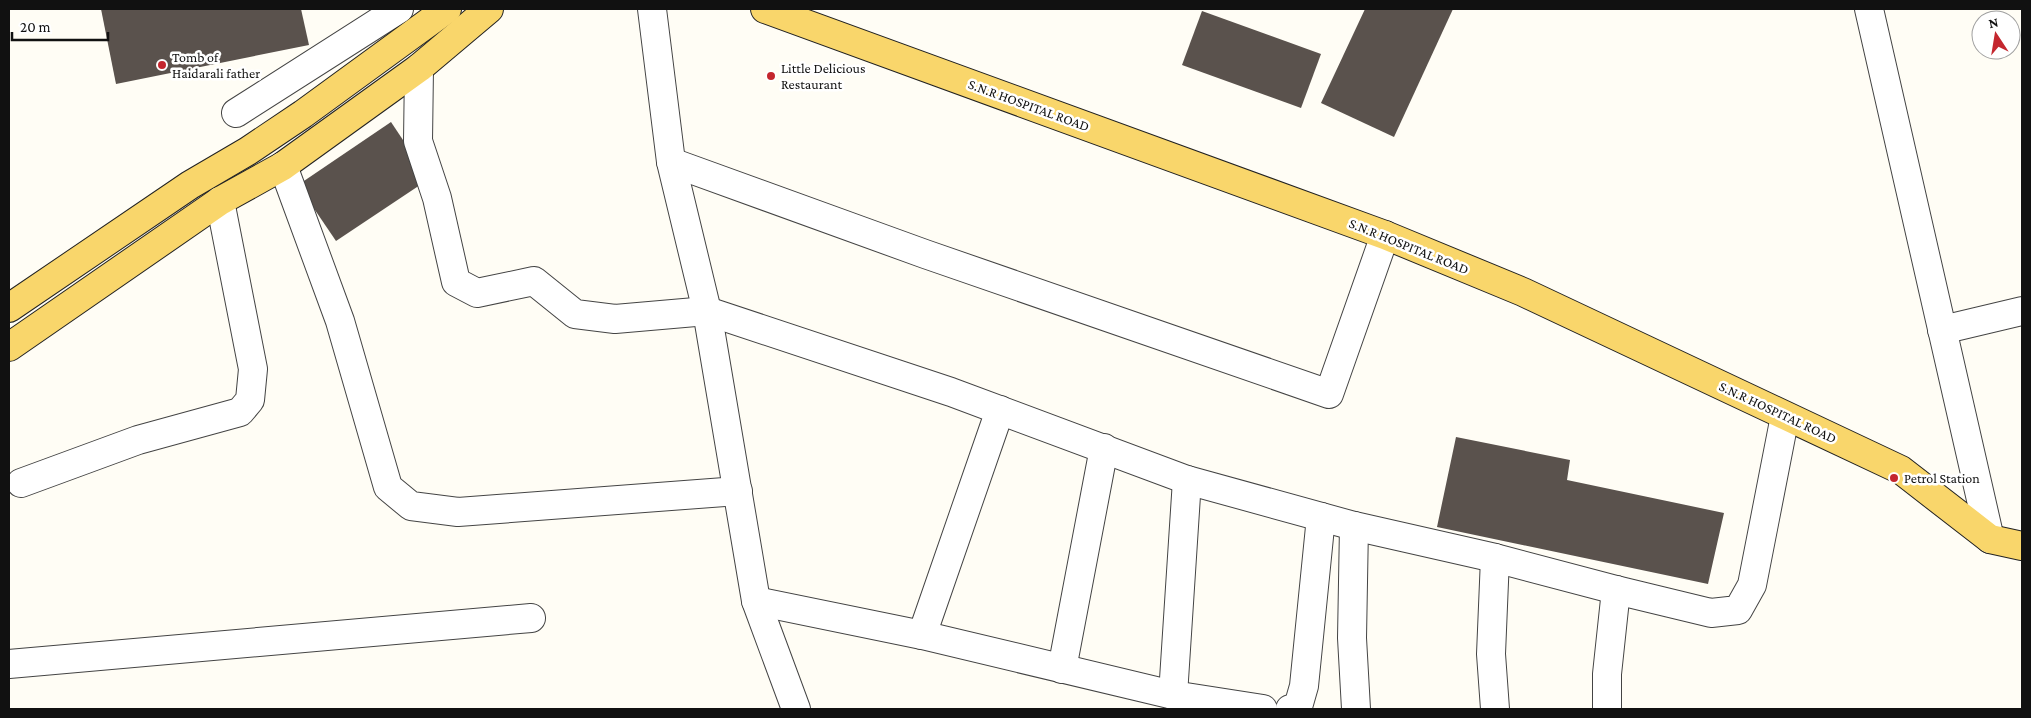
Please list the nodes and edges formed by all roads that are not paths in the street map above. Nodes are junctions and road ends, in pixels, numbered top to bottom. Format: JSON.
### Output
{"nodes":[{"id":1,"x":399,"y":9,"type":"edge"},
{"id":2,"x":447,"y":9,"type":"edge"},
{"id":3,"x":489,"y":9,"type":"edge"},
{"id":4,"x":652,"y":9,"type":"edge"},
{"id":5,"x":765,"y":9,"type":"edge"},
{"id":6,"x":1869,"y":9,"type":"edge"},
{"id":7,"x":420,"y":68,"type":"junction"},
{"id":8,"x":236,"y":113,"type":"dead end"},
{"id":9,"x":671,"y":162,"type":"junction"},
{"id":10,"x":283,"y":166,"type":"junction"},
{"id":11,"x":220,"y":201,"type":"junction"},
{"id":12,"x":1385,"y":235,"type":"junction"},
{"id":13,"x":9,"y":308,"type":"edge"},
{"id":14,"x":707,"y":311,"type":"junction"},
{"id":15,"x":2022,"y":311,"type":"edge"},
{"id":16,"x":1942,"y":330,"type":"junction"},
{"id":17,"x":9,"y":347,"type":"edge"},
{"id":18,"x":1000,"y":410,"type":"junction"},
{"id":19,"x":1785,"y":416,"type":"junction"},
{"id":20,"x":1104,"y":448,"type":"junction"},
{"id":21,"x":1187,"y":480,"type":"junction"},
{"id":22,"x":21,"y":483,"type":"dead end"},
{"id":23,"x":738,"y":491,"type":"junction"},
{"id":24,"x":1321,"y":517,"type":"junction"},
{"id":25,"x":1354,"y":526,"type":"junction"},
{"id":26,"x":1990,"y":539,"type":"junction"},
{"id":27,"x":2022,"y":546,"type":"edge"},
{"id":28,"x":1495,"y":558,"type":"junction"},
{"id":29,"x":1616,"y":590,"type":"junction"},
{"id":30,"x":756,"y":601,"type":"junction"},
{"id":31,"x":531,"y":618,"type":"dead end"},
{"id":32,"x":922,"y":635,"type":"junction"},
{"id":33,"x":9,"y":664,"type":"edge"},
{"id":34,"x":1062,"y":669,"type":"junction"},
{"id":35,"x":1173,"y":696,"type":"junction"},
{"id":36,"x":796,"y":709,"type":"edge"},
{"id":37,"x":1263,"y":709,"type":"edge"},
{"id":38,"x":1290,"y":709,"type":"edge"},
{"id":39,"x":1356,"y":709,"type":"edge"},
{"id":40,"x":1494,"y":709,"type":"edge"},
{"id":41,"x":1607,"y":709,"type":"edge"}],
"edges":[{"from":1,"to":8,"type":"street"},
{"from":2,"to":13,"type":"main road"},
{"from":3,"to":7,"type":"main road"},
{"from":4,"to":9,"type":"street"},
{"from":5,"to":12,"type":"main road","name":"S.N.R HOSPITAL ROAD"},
{"from":6,"to":16,"type":"street"},
{"from":7,"to":10,"type":"main road"},
{"from":7,"to":14,"type":"street"},
{"from":9,"to":12,"type":"street"},
{"from":9,"to":14,"type":"street"},
{"from":10,"to":11,"type":"main road"},
{"from":10,"to":23,"type":"street"},
{"from":11,"to":17,"type":"main road"},
{"from":11,"to":22,"type":"street"},
{"from":12,"to":19,"type":"main road","name":"S.N.R HOSPITAL ROAD"},
{"from":14,"to":18,"type":"street"},
{"from":14,"to":23,"type":"street"},
{"from":15,"to":16,"type":"street"},
{"from":16,"to":26,"type":"street"},
{"from":18,"to":20,"type":"street"},
{"from":18,"to":32,"type":"street"},
{"from":19,"to":26,"type":"main road","name":"S.N.R HOSPITAL ROAD"},
{"from":19,"to":29,"type":"street"},
{"from":20,"to":21,"type":"street"},
{"from":20,"to":34,"type":"street"},
{"from":21,"to":24,"type":"street"},
{"from":21,"to":35,"type":"street"},
{"from":23,"to":30,"type":"street"},
{"from":24,"to":25,"type":"street"},
{"from":24,"to":38,"type":"street"},
{"from":25,"to":28,"type":"street"},
{"from":25,"to":39,"type":"street"},
{"from":26,"to":27,"type":"main road","name":"S.N.R HOSPITAL ROAD"},
{"from":28,"to":29,"type":"street"},
{"from":28,"to":40,"type":"street"},
{"from":29,"to":41,"type":"street"},
{"from":30,"to":32,"type":"street"},
{"from":30,"to":36,"type":"street"},
{"from":31,"to":33,"type":"street"},
{"from":32,"to":34,"type":"street"},
{"from":34,"to":35,"type":"street"},
{"from":35,"to":37,"type":"street"}]}
